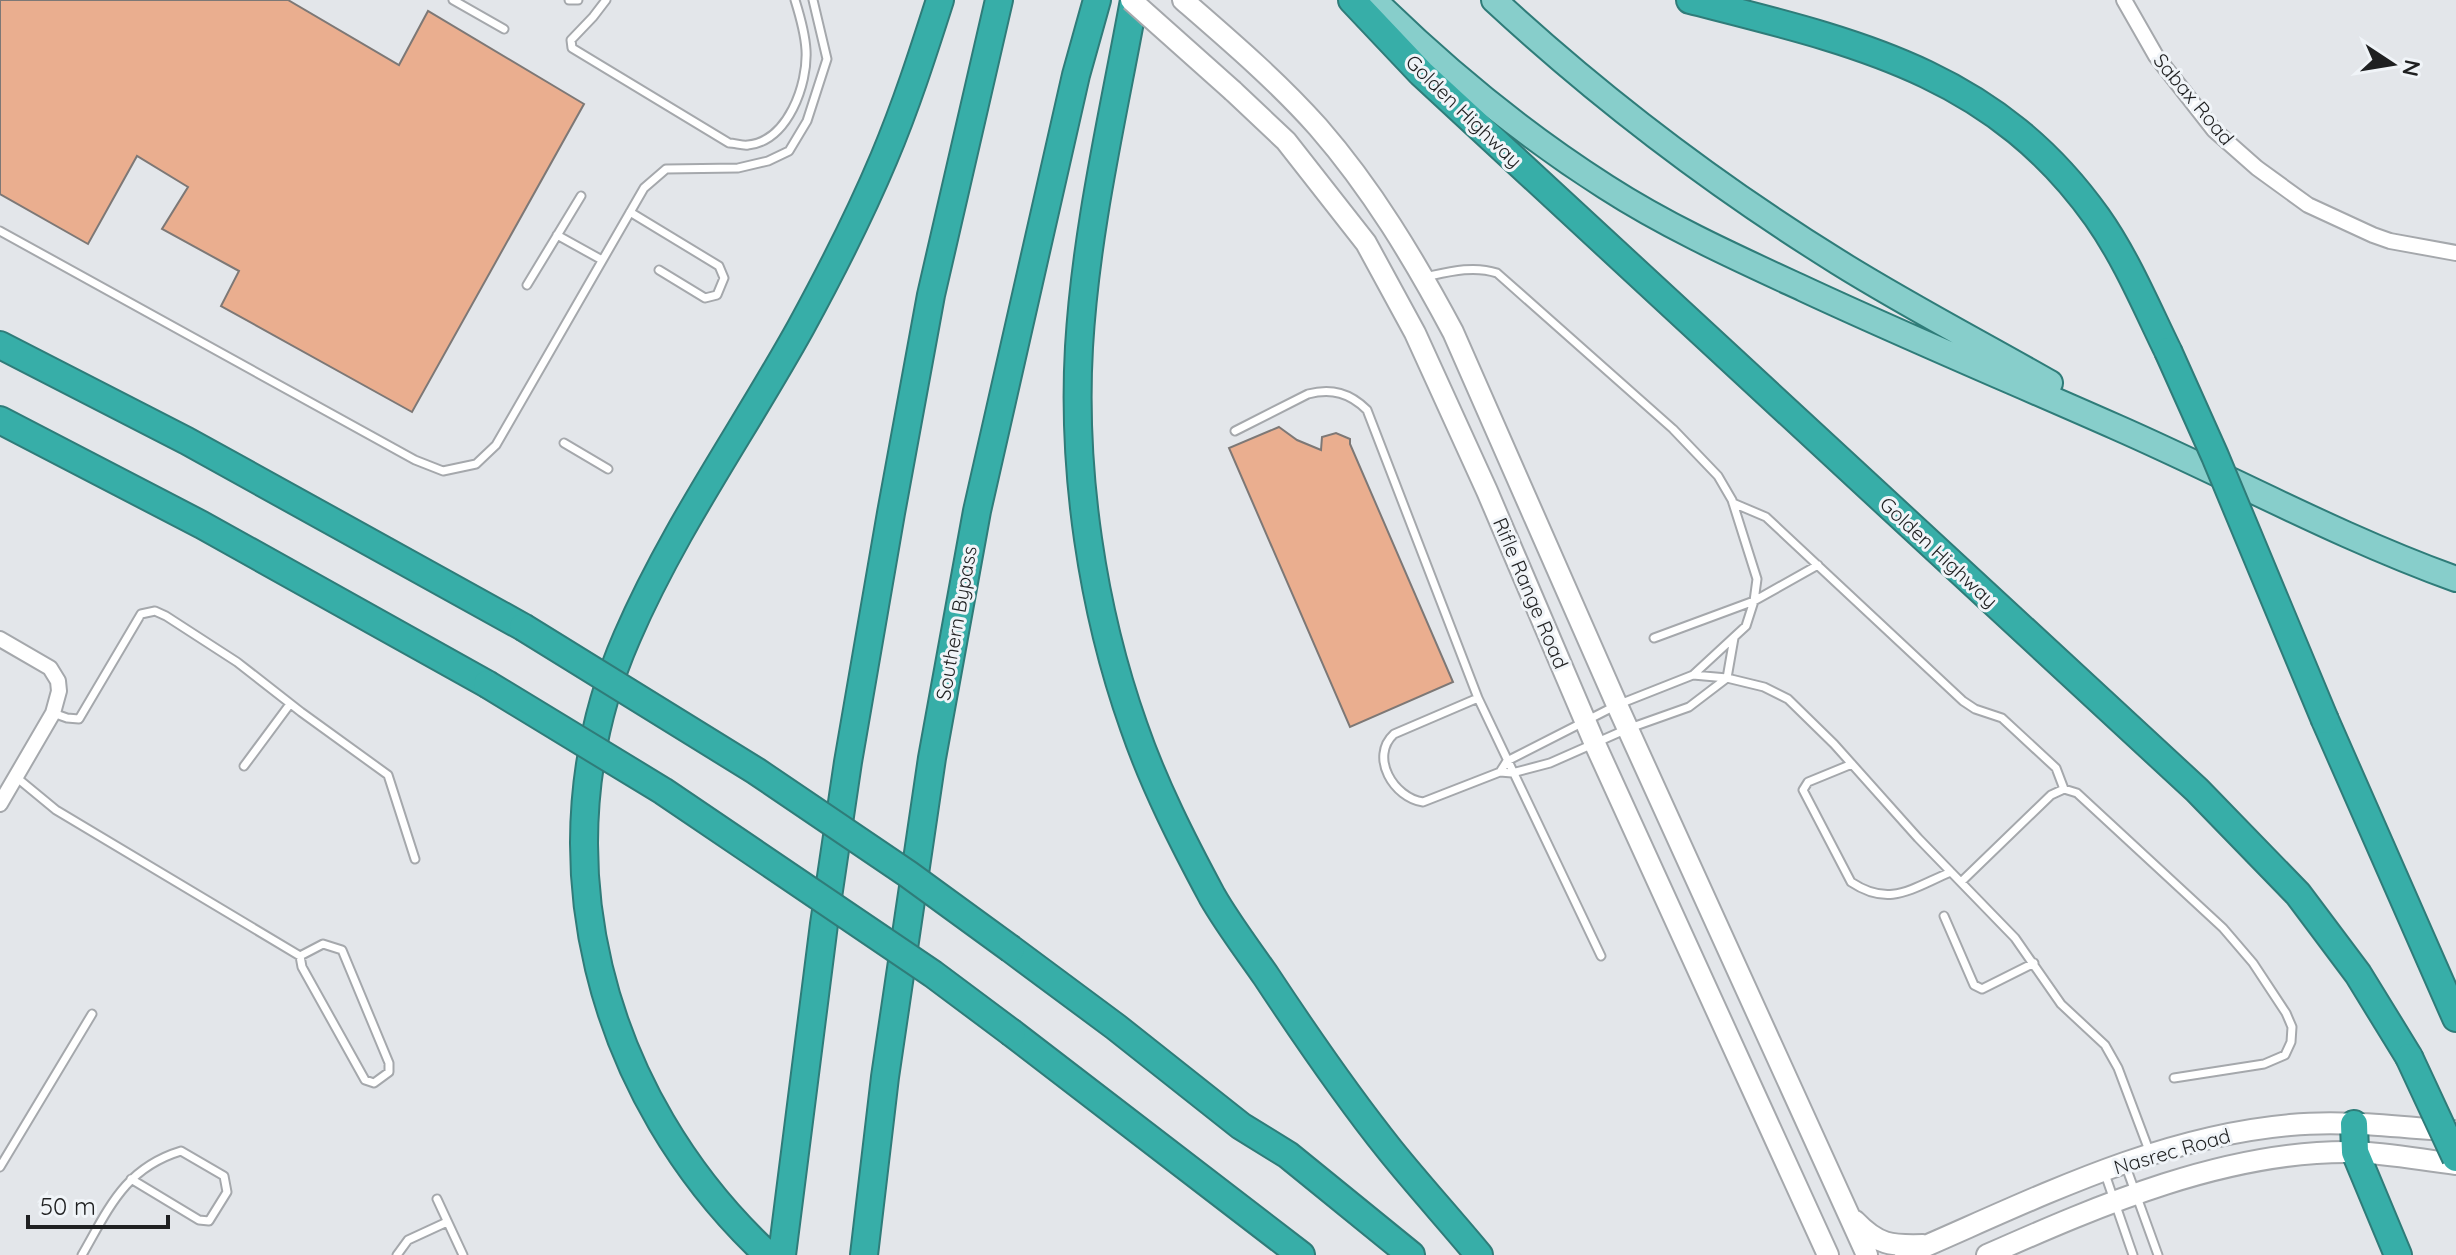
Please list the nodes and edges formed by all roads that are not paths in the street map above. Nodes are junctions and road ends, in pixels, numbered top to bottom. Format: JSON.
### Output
{"nodes":[{"id":1,"x":453,"y":0,"type":"edge"},
{"id":2,"x":569,"y":0,"type":"edge"},
{"id":3,"x":578,"y":0,"type":"edge"},
{"id":4,"x":606,"y":0,"type":"edge"},
{"id":5,"x":795,"y":0,"type":"edge"},
{"id":6,"x":813,"y":0,"type":"edge"},
{"id":7,"x":940,"y":0,"type":"edge"},
{"id":8,"x":999,"y":0,"type":"edge"},
{"id":9,"x":1097,"y":0,"type":"edge"},
{"id":10,"x":1132,"y":0,"type":"edge"},
{"id":11,"x":1183,"y":0,"type":"edge"},
{"id":12,"x":1352,"y":0,"type":"edge"},
{"id":13,"x":1374,"y":0,"type":"edge"},
{"id":14,"x":1494,"y":0,"type":"edge"},
{"id":15,"x":1690,"y":0,"type":"edge"},
{"id":16,"x":2124,"y":0,"type":"edge"},
{"id":17,"x":504,"y":29,"type":"dead end"},
{"id":18,"x":581,"y":196,"type":"dead end"},
{"id":19,"x":630,"y":212,"type":"junction"},
{"id":20,"x":0,"y":231,"type":"edge"},
{"id":21,"x":557,"y":235,"type":"junction"},
{"id":22,"x":2456,"y":253,"type":"edge"},
{"id":23,"x":602,"y":260,"type":"junction"},
{"id":24,"x":659,"y":270,"type":"dead end"},
{"id":25,"x":1424,"y":277,"type":"junction"},
{"id":26,"x":527,"y":285,"type":"dead end"},
{"id":27,"x":0,"y":345,"type":"edge"},
{"id":28,"x":0,"y":420,"type":"edge"},
{"id":29,"x":1235,"y":431,"type":"dead end"},
{"id":30,"x":564,"y":443,"type":"dead end"},
{"id":31,"x":2163,"y":447,"type":"junction"},
{"id":32,"x":608,"y":469,"type":"dead end"},
{"id":33,"x":1733,"y":503,"type":"junction"},
{"id":34,"x":1818,"y":565,"type":"junction"},
{"id":35,"x":2456,"y":579,"type":"edge"},
{"id":36,"x":1754,"y":601,"type":"junction"},
{"id":37,"x":1654,"y":638,"type":"dead end"},
{"id":38,"x":1734,"y":638,"type":"junction"},
{"id":39,"x":0,"y":639,"type":"edge"},
{"id":40,"x":1693,"y":675,"type":"junction"},
{"id":41,"x":1727,"y":678,"type":"junction"},
{"id":42,"x":1478,"y":698,"type":"junction"},
{"id":43,"x":290,"y":704,"type":"junction"},
{"id":44,"x":1617,"y":705,"type":"junction"},
{"id":45,"x":53,"y":713,"type":"junction"},
{"id":46,"x":1586,"y":720,"type":"junction"},
{"id":47,"x":1627,"y":729,"type":"junction"},
{"id":48,"x":1595,"y":744,"type":"junction"},
{"id":49,"x":1507,"y":761,"type":"junction"},
{"id":50,"x":1852,"y":764,"type":"junction"},
{"id":51,"x":244,"y":766,"type":"dead end"},
{"id":52,"x":1500,"y":772,"type":"junction"},
{"id":53,"x":1512,"y":773,"type":"junction"},
{"id":54,"x":16,"y":777,"type":"junction"},
{"id":55,"x":2064,"y":789,"type":"junction"},
{"id":56,"x":0,"y":804,"type":"edge"},
{"id":57,"x":415,"y":859,"type":"dead end"},
{"id":58,"x":1951,"y":872,"type":"junction"},
{"id":59,"x":1961,"y":882,"type":"junction"},
{"id":60,"x":1944,"y":916,"type":"dead end"},
{"id":61,"x":300,"y":956,"type":"junction"},
{"id":62,"x":1601,"y":956,"type":"dead end"},
{"id":63,"x":2034,"y":963,"type":"junction"},
{"id":64,"x":92,"y":1014,"type":"dead end"},
{"id":65,"x":2456,"y":1018,"type":"edge"},
{"id":66,"x":2174,"y":1078,"type":"dead end"},
{"id":67,"x":2354,"y":1124,"type":"junction"},
{"id":68,"x":2456,"y":1131,"type":"edge"},
{"id":69,"x":2355,"y":1152,"type":"junction"},
{"id":70,"x":2150,"y":1154,"type":"junction"},
{"id":71,"x":2456,"y":1161,"type":"edge"},
{"id":72,"x":2124,"y":1162,"type":"junction"},
{"id":73,"x":0,"y":1167,"type":"edge"},
{"id":74,"x":2104,"y":1171,"type":"junction"},
{"id":75,"x":131,"y":1179,"type":"junction"},
{"id":76,"x":2138,"y":1195,"type":"junction"},
{"id":77,"x":437,"y":1199,"type":"dead end"},
{"id":78,"x":2114,"y":1202,"type":"junction"},
{"id":79,"x":1849,"y":1216,"type":"junction"},
{"id":80,"x":447,"y":1222,"type":"junction"},
{"id":81,"x":1929,"y":1245,"type":"junction"},
{"id":82,"x":82,"y":1255,"type":"edge"},
{"id":83,"x":397,"y":1255,"type":"edge"},
{"id":84,"x":463,"y":1255,"type":"edge"},
{"id":85,"x":768,"y":1255,"type":"edge"},
{"id":86,"x":782,"y":1255,"type":"edge"},
{"id":87,"x":864,"y":1255,"type":"edge"},
{"id":88,"x":1301,"y":1255,"type":"edge"},
{"id":89,"x":1411,"y":1255,"type":"edge"},
{"id":90,"x":1479,"y":1255,"type":"edge"},
{"id":91,"x":1828,"y":1255,"type":"edge"},
{"id":92,"x":1867,"y":1255,"type":"edge"},
{"id":93,"x":1905,"y":1255,"type":"edge"},
{"id":94,"x":1987,"y":1255,"type":"edge"},
{"id":95,"x":2133,"y":1255,"type":"edge"},
{"id":96,"x":2158,"y":1255,"type":"edge"},
{"id":97,"x":2398,"y":1255,"type":"edge"}],
"edges":[{"from":1,"to":17,"type":"lane"},
{"from":2,"to":3,"type":"lane"},
{"from":4,"to":5,"type":"lane"},
{"from":6,"to":19,"type":"lane"},
{"from":7,"to":85,"type":"highway"},
{"from":8,"to":86,"type":"highway"},
{"from":9,"to":87,"type":"highway","name":"Southern Bypass"},
{"from":10,"to":46,"type":"main road","name":"Rifle Range Road","bridge":true},
{"from":10,"to":90,"type":"highway"},
{"from":11,"to":25,"type":"main road","name":"Rifle Range Road"},
{"from":12,"to":71,"type":"highway","name":"Golden Highway","bridge":true},
{"from":13,"to":31,"type":"main road"},
{"from":14,"to":31,"type":"main road"},
{"from":15,"to":65,"type":"highway","bridge":true},
{"from":16,"to":22,"type":"street","name":"Sabax Road"},
{"from":18,"to":21,"type":"lane"},
{"from":19,"to":23,"type":"lane"},
{"from":19,"to":24,"type":"lane"},
{"from":20,"to":23,"type":"lane"},
{"from":21,"to":23,"type":"lane"},
{"from":21,"to":26,"type":"lane"},
{"from":25,"to":33,"type":"lane"},
{"from":25,"to":44,"type":"main road","name":"Rifle Range Road"},
{"from":27,"to":89,"type":"highway","bridge":true},
{"from":28,"to":88,"type":"highway","bridge":true},
{"from":29,"to":42,"type":"lane"},
{"from":30,"to":32,"type":"lane"},
{"from":31,"to":35,"type":"main road"},
{"from":33,"to":34,"type":"lane"},
{"from":33,"to":36,"type":"lane"},
{"from":34,"to":36,"type":"lane"},
{"from":34,"to":55,"type":"lane"},
{"from":36,"to":37,"type":"lane"},
{"from":36,"to":38,"type":"lane"},
{"from":38,"to":40,"type":"lane"},
{"from":38,"to":41,"type":"lane"},
{"from":39,"to":45,"type":"street"},
{"from":40,"to":41,"type":"lane"},
{"from":40,"to":44,"type":"lane"},
{"from":41,"to":47,"type":"lane"},
{"from":41,"to":50,"type":"lane"},
{"from":42,"to":49,"type":"lane"},
{"from":42,"to":52,"type":"lane"},
{"from":43,"to":45,"type":"lane"},
{"from":43,"to":51,"type":"lane"},
{"from":43,"to":57,"type":"lane"},
{"from":44,"to":46,"type":"lane"},
{"from":44,"to":47,"type":"main road","name":"Rifle Range Road"},
{"from":45,"to":54,"type":"street"},
{"from":46,"to":48,"type":"main road","name":"Rifle Range Road"},
{"from":46,"to":49,"type":"lane"},
{"from":47,"to":48,"type":"lane"},
{"from":47,"to":79,"type":"main road","name":"Rifle Range Road"},
{"from":48,"to":53,"type":"lane"},
{"from":48,"to":91,"type":"main road","name":"Rifle Range Road"},
{"from":49,"to":52,"type":"lane"},
{"from":49,"to":53,"type":"lane"},
{"from":50,"to":58,"type":"lane"},
{"from":50,"to":58,"type":"lane"},
{"from":52,"to":53,"type":"lane"},
{"from":53,"to":62,"type":"lane"},
{"from":54,"to":56,"type":"street"},
{"from":54,"to":61,"type":"lane"},
{"from":55,"to":59,"type":"lane"},
{"from":55,"to":66,"type":"lane"},
{"from":58,"to":59,"type":"lane"},
{"from":59,"to":63,"type":"lane"},
{"from":60,"to":63,"type":"lane"},
{"from":61,"to":61,"type":"lane"},
{"from":63,"to":70,"type":"lane"},
{"from":64,"to":73,"type":"lane"},
{"from":67,"to":68,"type":"main road","name":"Nasrec Road"},
{"from":67,"to":69,"type":"highway"},
{"from":67,"to":70,"type":"main road","name":"Nasrec Road"},
{"from":69,"to":71,"type":"main road","name":"Nasrec Road"},
{"from":69,"to":76,"type":"main road","name":"Nasrec Road"},
{"from":69,"to":97,"type":"highway"},
{"from":70,"to":72,"type":"main road","name":"Nasrec Road"},
{"from":72,"to":74,"type":"main road","name":"Nasrec Road"},
{"from":72,"to":76,"type":"lane"},
{"from":74,"to":78,"type":"lane"},
{"from":74,"to":81,"type":"main road","name":"Nasrec Road"},
{"from":75,"to":75,"type":"lane"},
{"from":75,"to":82,"type":"lane"},
{"from":76,"to":78,"type":"main road","name":"Nasrec Road"},
{"from":76,"to":96,"type":"lane"},
{"from":77,"to":80,"type":"lane"},
{"from":78,"to":94,"type":"main road","name":"Nasrec Road"},
{"from":78,"to":95,"type":"lane"},
{"from":79,"to":81,"type":"main road"},
{"from":79,"to":92,"type":"main road","name":"Rifle Range Road"},
{"from":80,"to":83,"type":"lane"},
{"from":80,"to":84,"type":"lane"},
{"from":81,"to":93,"type":"main road","name":"Nasrec Road"}]}
